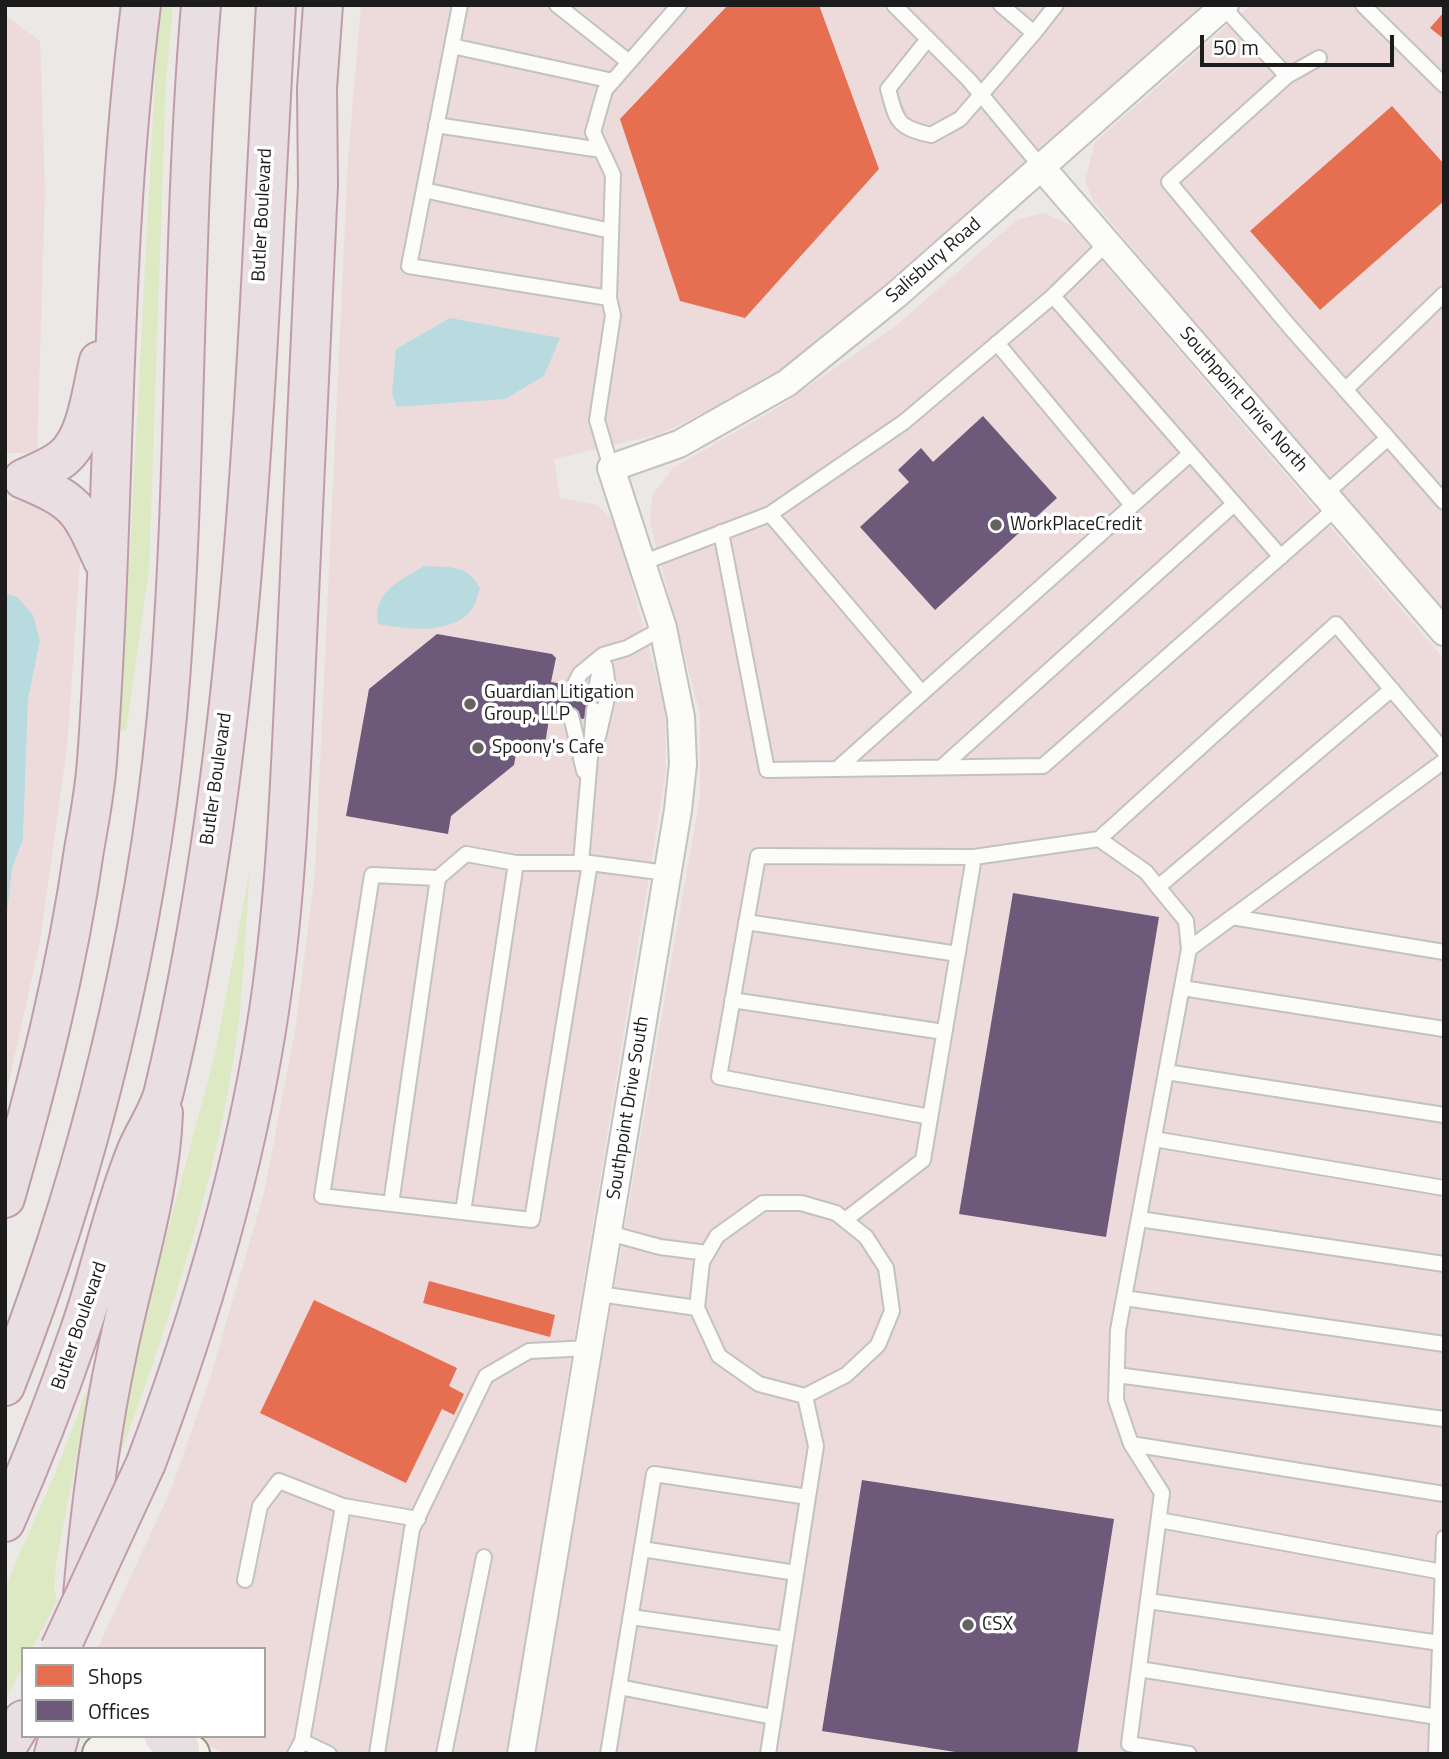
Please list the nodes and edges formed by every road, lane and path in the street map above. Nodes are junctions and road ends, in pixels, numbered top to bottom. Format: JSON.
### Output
{"nodes":[{"id":1,"x":116,"y":5,"type":"edge"},
{"id":2,"x":141,"y":5,"type":"edge"},
{"id":3,"x":201,"y":5,"type":"edge"},
{"id":4,"x":276,"y":5,"type":"edge"},
{"id":5,"x":323,"y":5,"type":"edge"},
{"id":6,"x":460,"y":5,"type":"edge"},
{"id":7,"x":557,"y":5,"type":"edge"},
{"id":8,"x":894,"y":5,"type":"edge"},
{"id":9,"x":1001,"y":5,"type":"edge"},
{"id":10,"x":1056,"y":5,"type":"edge"},
{"id":11,"x":1224,"y":6,"type":"edge"},
{"id":12,"x":672,"y":7,"type":"edge"},
{"id":13,"x":1371,"y":8,"type":"edge"},
{"id":14,"x":1034,"y":33,"type":"junction"},
{"id":15,"x":928,"y":39,"type":"junction"},
{"id":16,"x":452,"y":46,"type":"junction"},
{"id":17,"x":1319,"y":58,"type":"dead end"},
{"id":18,"x":629,"y":62,"type":"junction"},
{"id":19,"x":1287,"y":76,"type":"junction"},
{"id":20,"x":613,"y":81,"type":"junction"},
{"id":21,"x":1444,"y":85,"type":"edge"},
{"id":22,"x":317,"y":88,"type":"junction"},
{"id":23,"x":130,"y":91,"type":"junction"},
{"id":24,"x":980,"y":93,"type":"junction"},
{"id":25,"x":436,"y":125,"type":"junction"},
{"id":26,"x":601,"y":150,"type":"junction"},
{"id":27,"x":1042,"y":168,"type":"junction"},
{"id":28,"x":424,"y":190,"type":"junction"},
{"id":29,"x":611,"y":231,"type":"junction"},
{"id":30,"x":1107,"y":243,"type":"junction"},
{"id":31,"x":117,"y":292,"type":"junction"},
{"id":32,"x":1444,"y":294,"type":"edge"},
{"id":33,"x":1053,"y":296,"type":"junction"},
{"id":34,"x":609,"y":298,"type":"junction"},
{"id":35,"x":998,"y":343,"type":"junction"},
{"id":36,"x":254,"y":370,"type":"junction"},
{"id":37,"x":1345,"y":390,"type":"junction"},
{"id":38,"x":1388,"y":438,"type":"junction"},
{"id":39,"x":1190,"y":454,"type":"junction"},
{"id":40,"x":611,"y":468,"type":"junction"},
{"id":41,"x":14,"y":478,"type":"edge"},
{"id":42,"x":1441,"y":495,"type":"edge"},
{"id":43,"x":1331,"y":501,"type":"junction"},
{"id":44,"x":1234,"y":504,"type":"junction"},
{"id":45,"x":1132,"y":505,"type":"junction"},
{"id":46,"x":770,"y":513,"type":"junction"},
{"id":47,"x":721,"y":532,"type":"junction"},
{"id":48,"x":1281,"y":557,"type":"junction"},
{"id":49,"x":642,"y":563,"type":"junction"},
{"id":50,"x":106,"y":567,"type":"junction"},
{"id":51,"x":663,"y":628,"type":"junction"},
{"id":52,"x":1444,"y":632,"type":"edge"},
{"id":53,"x":603,"y":655,"type":"junction"},
{"id":54,"x":1392,"y":689,"type":"junction"},
{"id":55,"x":922,"y":693,"type":"junction"},
{"id":56,"x":590,"y":700,"type":"junction"},
{"id":57,"x":1444,"y":751,"type":"edge"},
{"id":58,"x":1444,"y":761,"type":"edge"},
{"id":59,"x":942,"y":767,"type":"junction"},
{"id":60,"x":837,"y":769,"type":"junction"},
{"id":61,"x":587,"y":782,"type":"junction"},
{"id":62,"x":1099,"y":839,"type":"junction"},
{"id":63,"x":974,"y":857,"type":"junction"},
{"id":64,"x":516,"y":863,"type":"junction"},
{"id":65,"x":585,"y":863,"type":"junction"},
{"id":66,"x":667,"y":873,"type":"junction"},
{"id":67,"x":438,"y":878,"type":"junction"},
{"id":68,"x":1158,"y":887,"type":"junction"},
{"id":69,"x":1232,"y":917,"type":"junction"},
{"id":70,"x":746,"y":922,"type":"junction"},
{"id":71,"x":1189,"y":949,"type":"junction"},
{"id":72,"x":1444,"y":952,"type":"edge"},
{"id":73,"x":958,"y":954,"type":"junction"},
{"id":74,"x":1182,"y":988,"type":"junction"},
{"id":75,"x":732,"y":1000,"type":"junction"},
{"id":76,"x":1444,"y":1029,"type":"edge"},
{"id":77,"x":944,"y":1032,"type":"junction"},
{"id":78,"x":1166,"y":1072,"type":"junction"},
{"id":79,"x":163,"y":1097,"type":"junction"},
{"id":80,"x":1444,"y":1115,"type":"edge"},
{"id":81,"x":930,"y":1117,"type":"junction"},
{"id":82,"x":1154,"y":1139,"type":"junction"},
{"id":83,"x":1444,"y":1188,"type":"edge"},
{"id":84,"x":5,"y":1198,"type":"edge"},
{"id":85,"x":391,"y":1204,"type":"junction"},
{"id":86,"x":463,"y":1212,"type":"junction"},
{"id":87,"x":1139,"y":1219,"type":"junction"},
{"id":88,"x":845,"y":1220,"type":"junction"},
{"id":89,"x":609,"y":1233,"type":"junction"},
{"id":90,"x":707,"y":1253,"type":"junction"},
{"id":91,"x":1444,"y":1264,"type":"edge"},
{"id":92,"x":599,"y":1294,"type":"junction"},
{"id":93,"x":1124,"y":1298,"type":"junction"},
{"id":94,"x":697,"y":1308,"type":"junction"},
{"id":95,"x":1444,"y":1344,"type":"edge"},
{"id":96,"x":590,"y":1348,"type":"junction"},
{"id":97,"x":1117,"y":1375,"type":"junction"},
{"id":98,"x":5,"y":1385,"type":"edge"},
{"id":99,"x":805,"y":1396,"type":"junction"},
{"id":100,"x":1444,"y":1419,"type":"edge"},
{"id":101,"x":1132,"y":1444,"type":"junction"},
{"id":102,"x":1444,"y":1494,"type":"edge"},
{"id":103,"x":808,"y":1497,"type":"junction"},
{"id":104,"x":343,"y":1506,"type":"junction"},
{"id":105,"x":418,"y":1519,"type":"junction"},
{"id":106,"x":1158,"y":1520,"type":"junction"},
{"id":107,"x":5,"y":1522,"type":"edge"},
{"id":108,"x":1444,"y":1538,"type":"edge"},
{"id":109,"x":642,"y":1549,"type":"junction"},
{"id":110,"x":484,"y":1557,"type":"dead end"},
{"id":111,"x":1443,"y":1572,"type":"edge"},
{"id":112,"x":796,"y":1573,"type":"junction"},
{"id":113,"x":245,"y":1580,"type":"dead end"},
{"id":114,"x":1148,"y":1601,"type":"junction"},
{"id":115,"x":631,"y":1617,"type":"junction"},
{"id":116,"x":786,"y":1640,"type":"junction"},
{"id":117,"x":1440,"y":1643,"type":"junction"},
{"id":118,"x":61,"y":1647,"type":"edge"},
{"id":119,"x":78,"y":1647,"type":"edge"},
{"id":120,"x":1139,"y":1670,"type":"junction"},
{"id":121,"x":619,"y":1687,"type":"junction"},
{"id":122,"x":774,"y":1717,"type":"junction"},
{"id":123,"x":1437,"y":1717,"type":"junction"},
{"id":124,"x":21,"y":1723,"type":"edge"},
{"id":125,"x":178,"y":1746,"type":"edge"},
{"id":126,"x":298,"y":1747,"type":"edge"},
{"id":127,"x":1128,"y":1749,"type":"edge"},
{"id":128,"x":5,"y":1750,"type":"edge"},
{"id":129,"x":102,"y":1754,"type":"edge"},
{"id":130,"x":329,"y":1754,"type":"edge"},
{"id":131,"x":377,"y":1754,"type":"edge"},
{"id":132,"x":444,"y":1754,"type":"edge"},
{"id":133,"x":521,"y":1754,"type":"edge"},
{"id":134,"x":608,"y":1754,"type":"edge"},
{"id":135,"x":768,"y":1754,"type":"edge"},
{"id":136,"x":1189,"y":1754,"type":"edge"},
{"id":137,"x":1436,"y":1754,"type":"edge"}],
"edges":[{"from":1,"to":23,"type":"highway"},
{"from":2,"to":23,"type":"highway"},
{"from":3,"to":98,"type":"highway"},
{"from":4,"to":36,"type":"highway","name":"Butler Boulevard"},
{"from":5,"to":22,"type":"highway"},
{"from":6,"to":16,"type":"lane"},
{"from":7,"to":18,"type":"lane"},
{"from":8,"to":15,"type":"lane"},
{"from":9,"to":14,"type":"lane"},
{"from":10,"to":14,"type":"lane"},
{"from":11,"to":19,"type":"lane"},
{"from":11,"to":27,"type":"street","name":"Salisbury Road"},
{"from":12,"to":18,"type":"lane"},
{"from":13,"to":21,"type":"lane"},
{"from":14,"to":24,"type":"lane"},
{"from":15,"to":24,"type":"lane"},
{"from":15,"to":24,"type":"lane"},
{"from":16,"to":20,"type":"lane"},
{"from":16,"to":25,"type":"lane"},
{"from":17,"to":19,"type":"lane"},
{"from":18,"to":20,"type":"lane"},
{"from":19,"to":37,"type":"lane"},
{"from":20,"to":26,"type":"lane"},
{"from":22,"to":36,"type":"highway"},
{"from":22,"to":118,"type":"highway","bridge":true},
{"from":23,"to":31,"type":"highway"},
{"from":24,"to":27,"type":"lane"},
{"from":25,"to":26,"type":"lane"},
{"from":25,"to":28,"type":"lane"},
{"from":26,"to":29,"type":"lane"},
{"from":27,"to":30,"type":"street","name":"Southpoint Drive North"},
{"from":27,"to":40,"type":"street","name":"Salisbury Road"},
{"from":28,"to":29,"type":"lane"},
{"from":28,"to":34,"type":"lane"},
{"from":29,"to":34,"type":"lane"},
{"from":30,"to":33,"type":"lane"},
{"from":30,"to":43,"type":"street","name":"Southpoint Drive North"},
{"from":31,"to":41,"type":"highway"},
{"from":31,"to":50,"type":"highway"},
{"from":32,"to":37,"type":"lane"},
{"from":33,"to":35,"type":"lane"},
{"from":33,"to":39,"type":"lane"},
{"from":34,"to":40,"type":"lane"},
{"from":35,"to":45,"type":"lane"},
{"from":35,"to":46,"type":"lane"},
{"from":36,"to":79,"type":"highway","name":"Butler Boulevard"},
{"from":37,"to":38,"type":"lane"},
{"from":38,"to":42,"type":"lane"},
{"from":38,"to":43,"type":"lane"},
{"from":39,"to":44,"type":"lane"},
{"from":39,"to":45,"type":"lane"},
{"from":40,"to":49,"type":"street","name":"Southpoint Drive South"},
{"from":41,"to":50,"type":"highway"},
{"from":43,"to":48,"type":"lane"},
{"from":43,"to":52,"type":"street","name":"Southpoint Drive North"},
{"from":44,"to":48,"type":"lane"},
{"from":44,"to":59,"type":"lane"},
{"from":45,"to":55,"type":"lane"},
{"from":46,"to":47,"type":"lane"},
{"from":46,"to":55,"type":"lane"},
{"from":47,"to":49,"type":"lane"},
{"from":47,"to":60,"type":"lane"},
{"from":48,"to":59,"type":"lane"},
{"from":49,"to":51,"type":"street","name":"Southpoint Drive South"},
{"from":50,"to":84,"type":"highway"},
{"from":51,"to":53,"type":"lane"},
{"from":51,"to":66,"type":"street","name":"Southpoint Drive South"},
{"from":53,"to":56,"type":"lane"},
{"from":53,"to":56,"type":"lane"},
{"from":54,"to":57,"type":"lane"},
{"from":54,"to":62,"type":"lane"},
{"from":54,"to":68,"type":"lane"},
{"from":55,"to":60,"type":"lane"},
{"from":56,"to":61,"type":"lane"},
{"from":56,"to":61,"type":"lane"},
{"from":58,"to":69,"type":"lane"},
{"from":59,"to":60,"type":"lane"},
{"from":61,"to":65,"type":"lane"},
{"from":62,"to":63,"type":"lane"},
{"from":62,"to":68,"type":"lane"},
{"from":63,"to":70,"type":"lane"},
{"from":63,"to":73,"type":"lane"},
{"from":64,"to":65,"type":"lane"},
{"from":64,"to":67,"type":"lane"},
{"from":64,"to":86,"type":"lane"},
{"from":65,"to":66,"type":"lane"},
{"from":65,"to":86,"type":"lane"},
{"from":66,"to":89,"type":"street","name":"Southpoint Drive South"},
{"from":67,"to":85,"type":"lane"},
{"from":67,"to":85,"type":"lane"},
{"from":68,"to":71,"type":"lane"},
{"from":69,"to":71,"type":"lane"},
{"from":69,"to":72,"type":"lane"},
{"from":70,"to":73,"type":"lane"},
{"from":70,"to":75,"type":"lane"},
{"from":71,"to":74,"type":"lane"},
{"from":73,"to":77,"type":"lane"},
{"from":74,"to":76,"type":"lane"},
{"from":74,"to":78,"type":"lane"},
{"from":75,"to":77,"type":"lane"},
{"from":75,"to":81,"type":"lane"},
{"from":77,"to":81,"type":"lane"},
{"from":78,"to":80,"type":"lane"},
{"from":78,"to":82,"type":"lane"},
{"from":79,"to":107,"type":"highway","name":"Butler Boulevard"},
{"from":79,"to":119,"type":"highway"},
{"from":81,"to":88,"type":"lane"},
{"from":82,"to":83,"type":"lane"},
{"from":82,"to":87,"type":"lane"},
{"from":85,"to":86,"type":"lane"},
{"from":87,"to":91,"type":"lane"},
{"from":87,"to":93,"type":"lane"},
{"from":88,"to":90,"type":"lane"},
{"from":88,"to":99,"type":"lane"},
{"from":89,"to":90,"type":"lane"},
{"from":89,"to":92,"type":"street","name":"Southpoint Drive South"},
{"from":90,"to":94,"type":"lane"},
{"from":92,"to":94,"type":"lane"},
{"from":92,"to":96,"type":"street","name":"Southpoint Drive South"},
{"from":93,"to":95,"type":"lane"},
{"from":93,"to":97,"type":"lane"},
{"from":94,"to":99,"type":"lane"},
{"from":96,"to":105,"type":"lane"},
{"from":96,"to":133,"type":"street","name":"Southpoint Drive South"},
{"from":97,"to":100,"type":"lane"},
{"from":97,"to":101,"type":"lane"},
{"from":99,"to":103,"type":"lane"},
{"from":101,"to":102,"type":"lane"},
{"from":101,"to":106,"type":"lane"},
{"from":103,"to":109,"type":"lane"},
{"from":103,"to":112,"type":"lane"},
{"from":104,"to":105,"type":"lane"},
{"from":104,"to":113,"type":"lane"},
{"from":104,"to":126,"type":"lane"},
{"from":105,"to":131,"type":"lane"},
{"from":106,"to":111,"type":"lane"},
{"from":106,"to":114,"type":"lane"},
{"from":108,"to":111,"type":"lane"},
{"from":109,"to":112,"type":"lane"},
{"from":109,"to":115,"type":"lane"},
{"from":110,"to":132,"type":"lane"},
{"from":111,"to":117,"type":"lane"},
{"from":112,"to":116,"type":"lane"},
{"from":114,"to":117,"type":"lane"},
{"from":114,"to":120,"type":"lane"},
{"from":115,"to":116,"type":"lane"},
{"from":115,"to":121,"type":"lane"},
{"from":116,"to":122,"type":"lane"},
{"from":117,"to":123,"type":"lane"},
{"from":120,"to":123,"type":"lane"},
{"from":120,"to":127,"type":"lane"},
{"from":121,"to":122,"type":"lane"},
{"from":121,"to":134,"type":"lane"},
{"from":122,"to":135,"type":"lane"},
{"from":123,"to":137,"type":"lane"},
{"from":124,"to":128,"type":"highway"},
{"from":125,"to":129,"type":"main road"},
{"from":126,"to":130,"type":"lane"},
{"from":127,"to":136,"type":"lane"}]}
